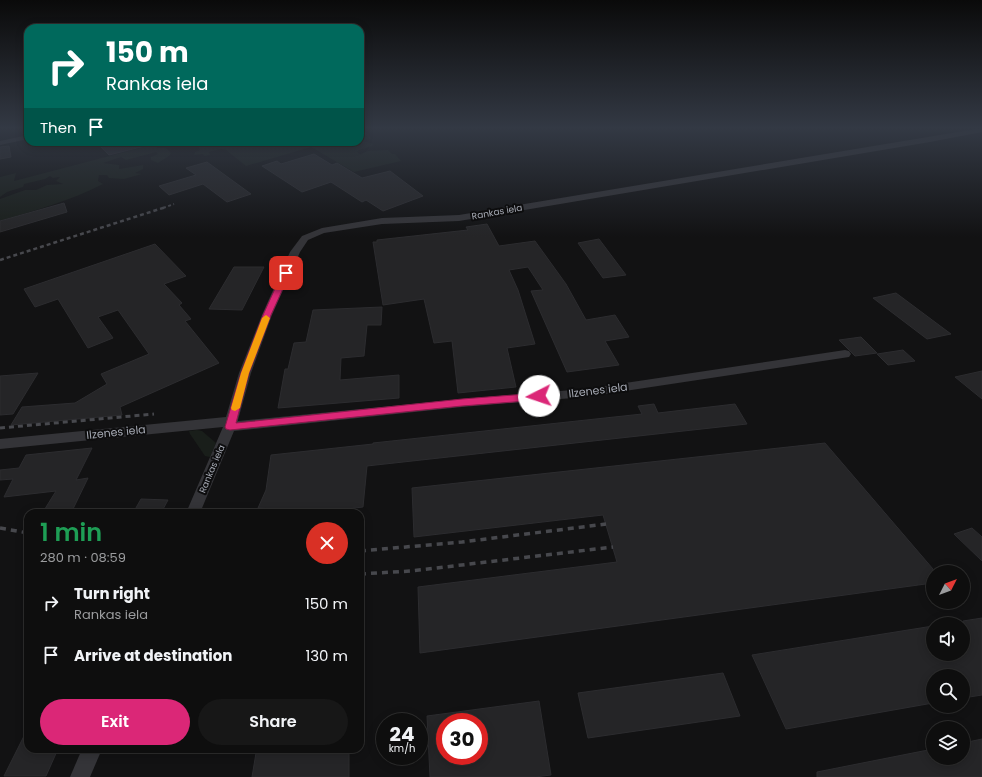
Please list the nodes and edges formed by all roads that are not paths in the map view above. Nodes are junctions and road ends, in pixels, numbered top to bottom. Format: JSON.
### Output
{"nodes":[{"id":1,"x":784,"y":164,"type":"edge"},
{"id":2,"x":845,"y":354,"type":"dead end"},
{"id":3,"x":231,"y":424,"type":"junction"},
{"id":4,"x":0,"y":444,"type":"edge"},
{"id":5,"x":195,"y":509,"type":"edge"},
{"id":6,"x":90,"y":753,"type":"edge"},
{"id":7,"x":80,"y":777,"type":"edge"}],
"edges":[{"from":1,"to":3,"type":"street","name":"Rankas iela"},
{"from":2,"to":3,"type":"street","name":"Ilzenes iela"},
{"from":3,"to":4,"type":"street","name":"Ilzenes iela"},
{"from":3,"to":5,"type":"street","name":"Rankas iela"},
{"from":6,"to":7,"type":"street"}]}
